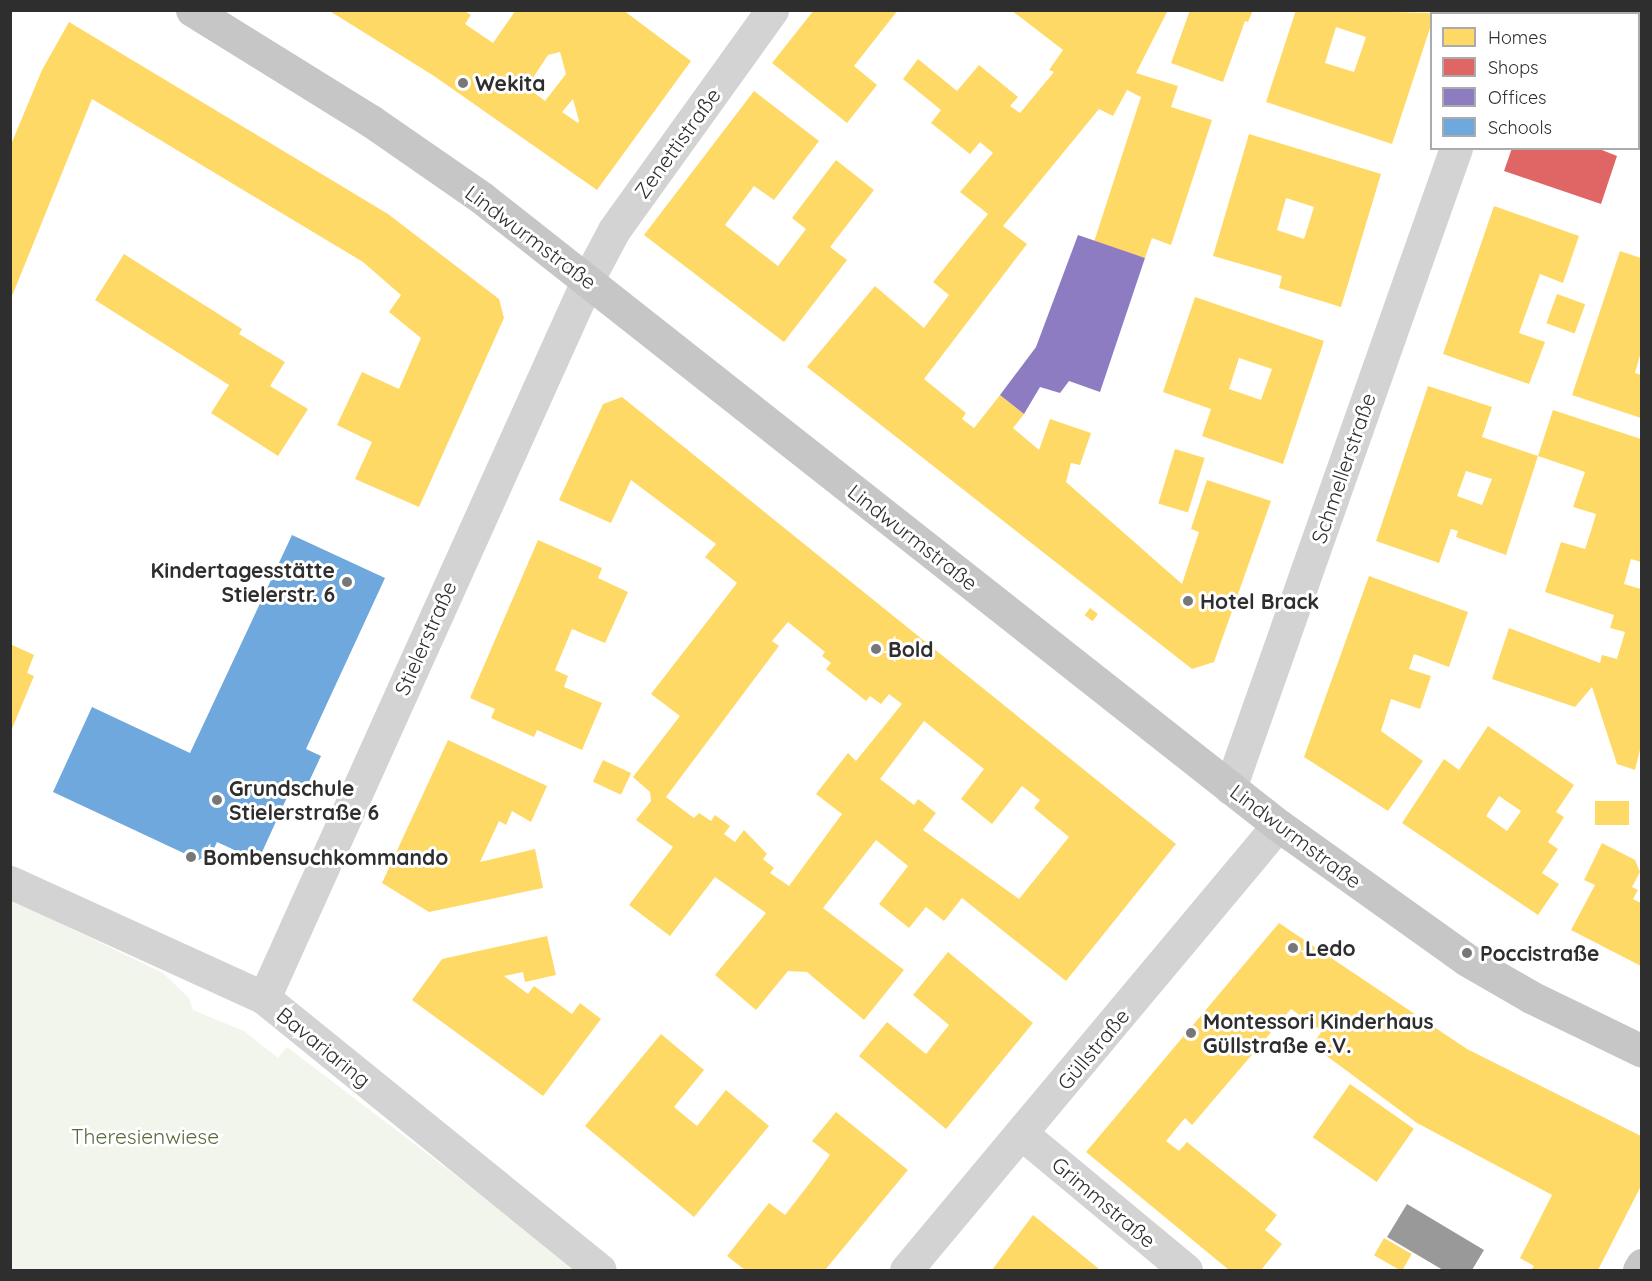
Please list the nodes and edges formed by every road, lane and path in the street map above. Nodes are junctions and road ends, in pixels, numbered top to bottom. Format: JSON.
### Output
{"nodes":[{"id":1,"x":192,"y":10,"type":"edge"},
{"id":2,"x":772,"y":10,"type":"edge"},
{"id":3,"x":1455,"y":150,"type":"edge"},
{"id":4,"x":588,"y":279,"type":"junction"},
{"id":5,"x":1230,"y":788,"type":"junction"},
{"id":6,"x":1278,"y":825,"type":"junction"},
{"id":7,"x":10,"y":882,"type":"edge"},
{"id":8,"x":264,"y":998,"type":"junction"},
{"id":9,"x":1641,"y":1051,"type":"edge"},
{"id":10,"x":1022,"y":1134,"type":"junction"},
{"id":11,"x":1641,"y":1265,"type":"edge"},
{"id":12,"x":600,"y":1270,"type":"edge"},
{"id":13,"x":906,"y":1270,"type":"edge"},
{"id":14,"x":1186,"y":1270,"type":"edge"},
{"id":15,"x":1639,"y":1270,"type":"edge"}],
"edges":[{"from":1,"to":4,"type":"main road","name":"Lindwurmstraße"},
{"from":2,"to":4,"type":"street","name":"Zenettistraße"},
{"from":3,"to":5,"type":"street","name":"Schmellerstraße"},
{"from":4,"to":5,"type":"main road","name":"Lindwurmstraße"},
{"from":4,"to":8,"type":"street","name":"Stielerstraße"},
{"from":5,"to":6,"type":"main road","name":"Lindwurmstraße"},
{"from":6,"to":9,"type":"main road","name":"Lindwurmstraße"},
{"from":6,"to":10,"type":"street","name":"Güllstraße"},
{"from":7,"to":8,"type":"street","name":"Bavariaring"},
{"from":8,"to":12,"type":"street","name":"Bavariaring"},
{"from":10,"to":13,"type":"street","name":"Güllstraße"},
{"from":10,"to":14,"type":"street","name":"Grimmstraße"},
{"from":11,"to":15,"type":"main road"}]}
